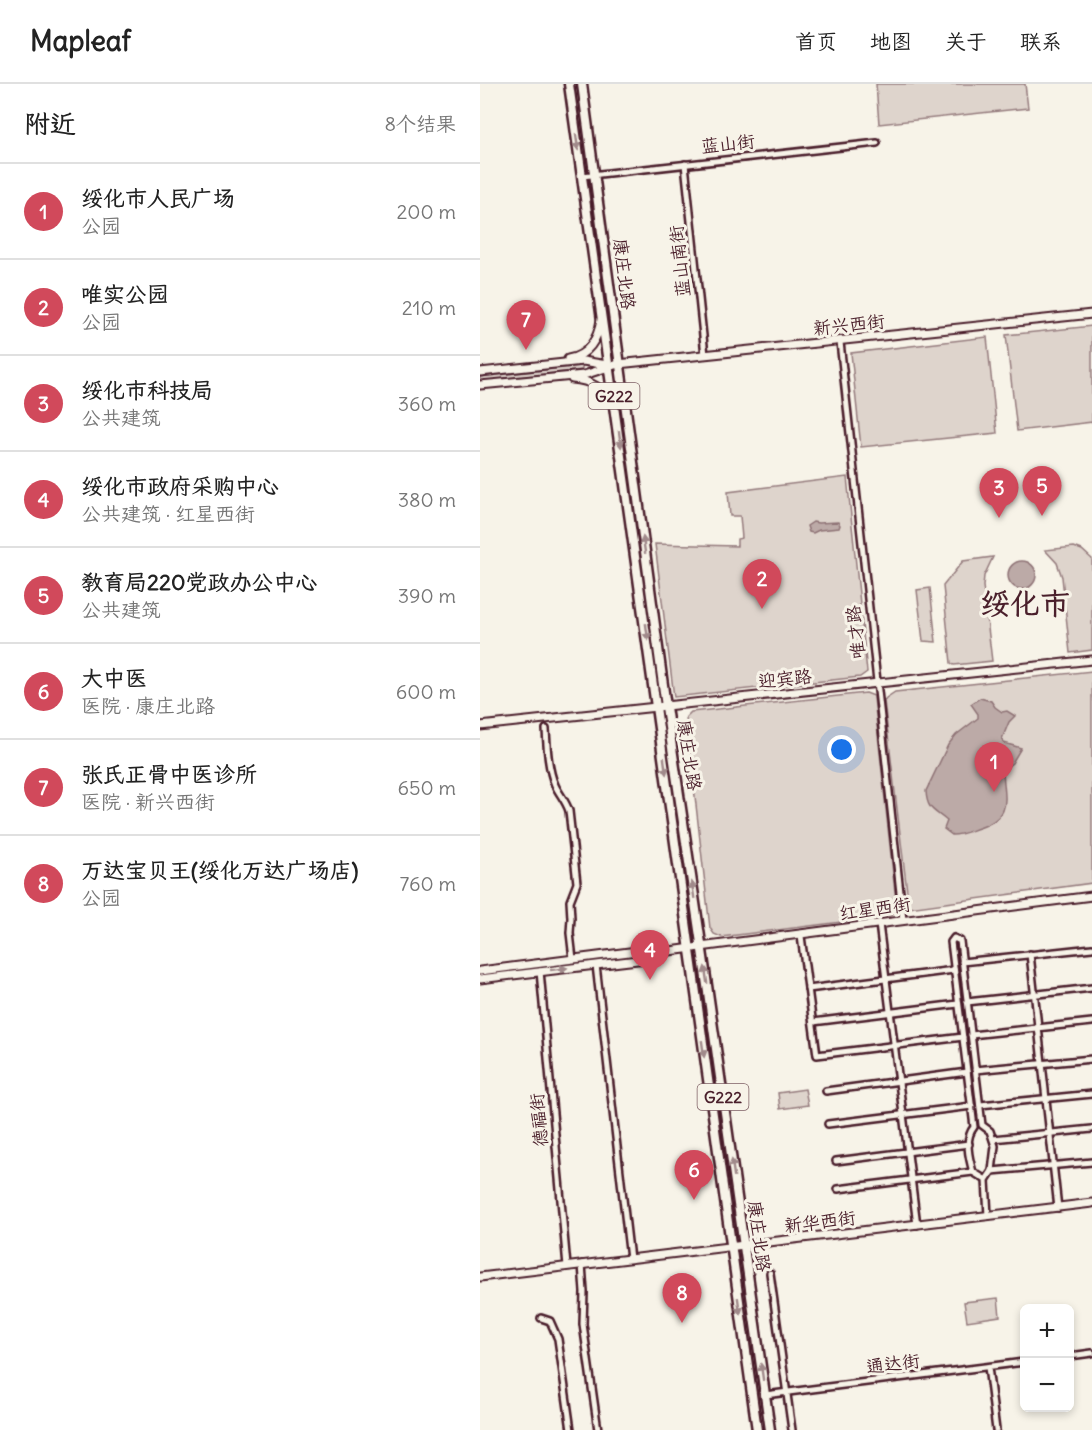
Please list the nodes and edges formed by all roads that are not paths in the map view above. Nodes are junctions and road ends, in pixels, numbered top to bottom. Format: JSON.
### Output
{"nodes":[{"id":1,"x":569,"y":84,"type":"edge"},
{"id":2,"x":582,"y":84,"type":"edge"},
{"id":3,"x":877,"y":143,"type":"dead end"},
{"id":4,"x":685,"y":164,"type":"junction"},
{"id":5,"x":594,"y":174,"type":"junction"},
{"id":6,"x":582,"y":176,"type":"junction"},
{"id":7,"x":1092,"y":314,"type":"edge"},
{"id":8,"x":602,"y":315,"type":"junction"},
{"id":9,"x":840,"y":342,"type":"junction"},
{"id":10,"x":705,"y":355,"type":"junction"},
{"id":11,"x":614,"y":364,"type":"junction"},
{"id":12,"x":526,"y":367,"type":"junction"},
{"id":13,"x":480,"y":372,"type":"edge"},
{"id":14,"x":527,"y":380,"type":"junction"},
{"id":15,"x":480,"y":385,"type":"edge"},
{"id":16,"x":616,"y":407,"type":"junction"},
{"id":17,"x":1092,"y":660,"type":"edge"},
{"id":18,"x":876,"y":684,"type":"junction"},
{"id":19,"x":661,"y":707,"type":"junction"},
{"id":20,"x":480,"y":726,"type":"edge"},
{"id":21,"x":546,"y":729,"type":"dead end"},
{"id":22,"x":1092,"y":896,"type":"edge"},
{"id":23,"x":903,"y":920,"type":"junction"},
{"id":24,"x":879,"y":924,"type":"junction"},
{"id":25,"x":801,"y":936,"type":"junction"},
{"id":26,"x":702,"y":948,"type":"junction"},
{"id":27,"x":1092,"y":948,"type":"edge"},
{"id":28,"x":690,"y":950,"type":"junction"},
{"id":29,"x":662,"y":952,"type":"junction"},
{"id":30,"x":1030,"y":954,"type":"junction"},
{"id":31,"x":573,"y":958,"type":"junction"},
{"id":32,"x":962,"y":962,"type":"junction"},
{"id":33,"x":539,"y":963,"type":"junction"},
{"id":34,"x":596,"y":965,"type":"junction"},
{"id":35,"x":480,"y":970,"type":"edge"},
{"id":36,"x":954,"y":970,"type":"junction"},
{"id":37,"x":540,"y":971,"type":"junction"},
{"id":38,"x":887,"y":978,"type":"junction"},
{"id":39,"x":480,"y":979,"type":"edge"},
{"id":40,"x":1092,"y":988,"type":"edge"},
{"id":41,"x":808,"y":989,"type":"junction"},
{"id":42,"x":1034,"y":995,"type":"junction"},
{"id":43,"x":967,"y":1002,"type":"junction"},
{"id":44,"x":958,"y":1004,"type":"junction"},
{"id":45,"x":890,"y":1012,"type":"junction"},
{"id":46,"x":813,"y":1022,"type":"junction"},
{"id":47,"x":1092,"y":1022,"type":"edge"},
{"id":48,"x":1038,"y":1028,"type":"junction"},
{"id":49,"x":971,"y":1035,"type":"junction"},
{"id":50,"x":963,"y":1037,"type":"junction"},
{"id":51,"x":894,"y":1045,"type":"junction"},
{"id":52,"x":1092,"y":1059,"type":"edge"},
{"id":53,"x":1041,"y":1064,"type":"junction"},
{"id":54,"x":975,"y":1070,"type":"junction"},
{"id":55,"x":967,"y":1072,"type":"junction"},
{"id":56,"x":899,"y":1081,"type":"junction"},
{"id":57,"x":826,"y":1091,"type":"dead end"},
{"id":58,"x":1092,"y":1094,"type":"edge"},
{"id":59,"x":1046,"y":1098,"type":"junction"},
{"id":60,"x":980,"y":1105,"type":"junction"},
{"id":61,"x":972,"y":1106,"type":"junction"},
{"id":62,"x":903,"y":1115,"type":"junction"},
{"id":63,"x":828,"y":1124,"type":"dead end"},
{"id":64,"x":1092,"y":1129,"type":"edge"},
{"id":65,"x":1050,"y":1134,"type":"junction"},
{"id":66,"x":993,"y":1139,"type":"junction"},
{"id":67,"x":969,"y":1144,"type":"junction"},
{"id":68,"x":907,"y":1152,"type":"junction"},
{"id":69,"x":836,"y":1161,"type":"dead end"},
{"id":70,"x":1092,"y":1162,"type":"edge"},
{"id":71,"x":1054,"y":1165,"type":"junction"},
{"id":72,"x":992,"y":1171,"type":"junction"},
{"id":73,"x":974,"y":1172,"type":"junction"},
{"id":74,"x":911,"y":1180,"type":"junction"},
{"id":75,"x":986,"y":1180,"type":"junction"},
{"id":76,"x":838,"y":1189,"type":"dead end"},
{"id":77,"x":1092,"y":1203,"type":"edge"},
{"id":78,"x":1058,"y":1208,"type":"junction"},
{"id":79,"x":988,"y":1216,"type":"junction"},
{"id":80,"x":916,"y":1225,"type":"junction"},
{"id":81,"x":744,"y":1246,"type":"junction"},
{"id":82,"x":730,"y":1248,"type":"junction"},
{"id":83,"x":630,"y":1259,"type":"junction"},
{"id":84,"x":582,"y":1264,"type":"junction"},
{"id":85,"x":567,"y":1266,"type":"junction"},
{"id":86,"x":770,"y":1273,"type":"dead end"},
{"id":87,"x":480,"y":1277,"type":"edge"},
{"id":88,"x":541,"y":1318,"type":"dead end"},
{"id":89,"x":1092,"y":1353,"type":"edge"},
{"id":90,"x":1074,"y":1355,"type":"edge"},
{"id":91,"x":1020,"y":1363,"type":"edge"},
{"id":92,"x":988,"y":1367,"type":"junction"},
{"id":93,"x":786,"y":1393,"type":"junction"},
{"id":94,"x":765,"y":1395,"type":"junction"},
{"id":95,"x":571,"y":1430,"type":"edge"},
{"id":96,"x":598,"y":1430,"type":"edge"},
{"id":97,"x":757,"y":1430,"type":"edge"},
{"id":98,"x":770,"y":1430,"type":"edge"},
{"id":99,"x":792,"y":1430,"type":"edge"},
{"id":100,"x":996,"y":1430,"type":"edge"}],
"edges":[{"from":1,"to":6,"type":"highway","name":"康庄北路","number":"G222","one_way":true},
{"from":2,"to":5,"type":"highway","name":"康庄北路","number":"G222"},
{"from":3,"to":4,"type":"street","name":"蓝山街"},
{"from":4,"to":5,"type":"street","name":"蓝山街"},
{"from":4,"to":10,"type":"street","name":"蓝山南街"},
{"from":5,"to":6,"type":"street","name":"蓝山街"},
{"from":5,"to":11,"type":"highway","name":"康庄北路","number":"G222"},
{"from":6,"to":8,"type":"highway","name":"康庄北路","number":"G222"},
{"from":7,"to":9,"type":"main road","name":"新兴西街"},
{"from":8,"to":11,"type":"highway","name":"康庄北路","number":"G222"},
{"from":8,"to":12,"type":"main road"},
{"from":9,"to":10,"type":"main road","name":"新兴西街"},
{"from":9,"to":18,"type":"street","name":"唯才路"},
{"from":10,"to":11,"type":"main road","name":"新兴西街"},
{"from":11,"to":12,"type":"main road","name":"新兴西街"},
{"from":11,"to":14,"type":"main road","name":"新兴西街"},
{"from":11,"to":16,"type":"highway","name":"康庄北路","number":"G222"},
{"from":19,"to":11,"type":"highway","name":"康庄北路","number":"G222","one_way":true},
{"from":12,"to":13,"type":"main road","name":"新兴西街"},
{"from":14,"to":15,"type":"main road","name":"新兴西街"},
{"from":14,"to":16,"type":"main road"},
{"from":16,"to":19,"type":"highway","name":"康庄北路","number":"G222","one_way":true},
{"from":17,"to":18,"type":"main road","name":"迎宾路"},
{"from":18,"to":19,"type":"main road","name":"迎宾路"},
{"from":18,"to":23,"type":"street","name":"唯才路"},
{"from":19,"to":20,"type":"main road","name":"迎宾路"},
{"from":26,"to":19,"type":"highway","name":"康庄北路","number":"G222","one_way":true},
{"from":19,"to":28,"type":"highway","name":"康庄北路","number":"G222","one_way":true},
{"from":21,"to":31,"type":"street"},
{"from":22,"to":23,"type":"main road","name":"红星西街"},
{"from":23,"to":24,"type":"main road","name":"红星西街"},
{"from":24,"to":25,"type":"main road","name":"红星西街"},
{"from":24,"to":38,"type":"street"},
{"from":25,"to":26,"type":"main road","name":"红星西街"},
{"from":25,"to":41,"type":"street"},
{"from":26,"to":28,"type":"main road","name":"红星西街"},
{"from":81,"to":26,"type":"highway","name":"康庄北路","number":"G222","one_way":true},
{"from":27,"to":30,"type":"street"},
{"from":28,"to":29,"type":"main road","name":"红星西街"},
{"from":28,"to":82,"type":"highway","name":"康庄北路","number":"G222","one_way":true},
{"from":29,"to":31,"type":"main road","name":"红星西街"},
{"from":29,"to":34,"type":"main road","name":"红星西街"},
{"from":30,"to":32,"type":"street"},
{"from":30,"to":42,"type":"street"},
{"from":31,"to":33,"type":"main road","name":"红星西街"},
{"from":32,"to":36,"type":"street"},
{"from":32,"to":43,"type":"street"},
{"from":33,"to":35,"type":"main road","name":"红星西街"},
{"from":33,"to":37,"type":"main road"},
{"from":37,"to":34,"type":"main road","name":"红星西街","one_way":true},
{"from":34,"to":83,"type":"street"},
{"from":36,"to":38,"type":"street"},
{"from":36,"to":44,"type":"street"},
{"from":37,"to":39,"type":"main road","name":"红星西街"},
{"from":37,"to":85,"type":"street","name":"德福街"},
{"from":38,"to":41,"type":"street"},
{"from":38,"to":45,"type":"street"},
{"from":40,"to":42,"type":"street"},
{"from":41,"to":46,"type":"street"},
{"from":42,"to":43,"type":"street"},
{"from":42,"to":48,"type":"street"},
{"from":43,"to":49,"type":"street"},
{"from":44,"to":45,"type":"street"},
{"from":44,"to":50,"type":"street"},
{"from":45,"to":46,"type":"street"},
{"from":45,"to":51,"type":"street"},
{"from":46,"to":51,"type":"street"},
{"from":47,"to":48,"type":"street"},
{"from":48,"to":49,"type":"street"},
{"from":48,"to":53,"type":"street"},
{"from":49,"to":54,"type":"street"},
{"from":50,"to":51,"type":"street"},
{"from":50,"to":55,"type":"street"},
{"from":51,"to":56,"type":"street"},
{"from":52,"to":53,"type":"street"},
{"from":53,"to":54,"type":"street"},
{"from":53,"to":59,"type":"street"},
{"from":54,"to":60,"type":"street"},
{"from":55,"to":56,"type":"street"},
{"from":55,"to":61,"type":"street"},
{"from":56,"to":57,"type":"street"},
{"from":56,"to":62,"type":"street"},
{"from":58,"to":59,"type":"street"},
{"from":59,"to":60,"type":"street"},
{"from":59,"to":65,"type":"street"},
{"from":60,"to":66,"type":"street"},
{"from":61,"to":62,"type":"street"},
{"from":61,"to":67,"type":"street"},
{"from":62,"to":63,"type":"street"},
{"from":62,"to":68,"type":"street"},
{"from":64,"to":65,"type":"street"},
{"from":65,"to":66,"type":"street"},
{"from":65,"to":71,"type":"street"},
{"from":66,"to":72,"type":"street"},
{"from":67,"to":68,"type":"street"},
{"from":67,"to":73,"type":"street"},
{"from":68,"to":69,"type":"street"},
{"from":68,"to":74,"type":"street"},
{"from":70,"to":71,"type":"street"},
{"from":71,"to":72,"type":"street"},
{"from":71,"to":78,"type":"street"},
{"from":72,"to":75,"type":"street"},
{"from":73,"to":74,"type":"street"},
{"from":73,"to":75,"type":"street"},
{"from":74,"to":76,"type":"street"},
{"from":74,"to":80,"type":"street"},
{"from":75,"to":79,"type":"street"},
{"from":77,"to":78,"type":"main road","name":"新华西街"},
{"from":78,"to":79,"type":"main road","name":"新华西街"},
{"from":79,"to":80,"type":"main road","name":"新华西街"},
{"from":80,"to":81,"type":"main road","name":"新华西街"},
{"from":81,"to":82,"type":"main road","name":"新华西街"},
{"from":94,"to":81,"type":"highway","name":"康庄北路","number":"G222","one_way":true},
{"from":82,"to":83,"type":"main road","name":"新华西街"},
{"from":82,"to":97,"type":"highway","name":"康庄北路","number":"G222","one_way":true},
{"from":83,"to":84,"type":"main road","name":"新华西街"},
{"from":84,"to":85,"type":"main road","name":"新华西街"},
{"from":84,"to":96,"type":"street"},
{"from":85,"to":87,"type":"main road","name":"新华西街"},
{"from":86,"to":93,"type":"street"},
{"from":88,"to":95,"type":"street"},
{"from":89,"to":90,"type":"street"},
{"from":91,"to":92,"type":"street","name":"通达街"},
{"from":92,"to":93,"type":"street","name":"通达街"},
{"from":92,"to":100,"type":"street"},
{"from":93,"to":94,"type":"street","name":"通达街"},
{"from":93,"to":99,"type":"street"},
{"from":94,"to":98,"type":"highway","name":"康庄北路","number":"G222"}]}
